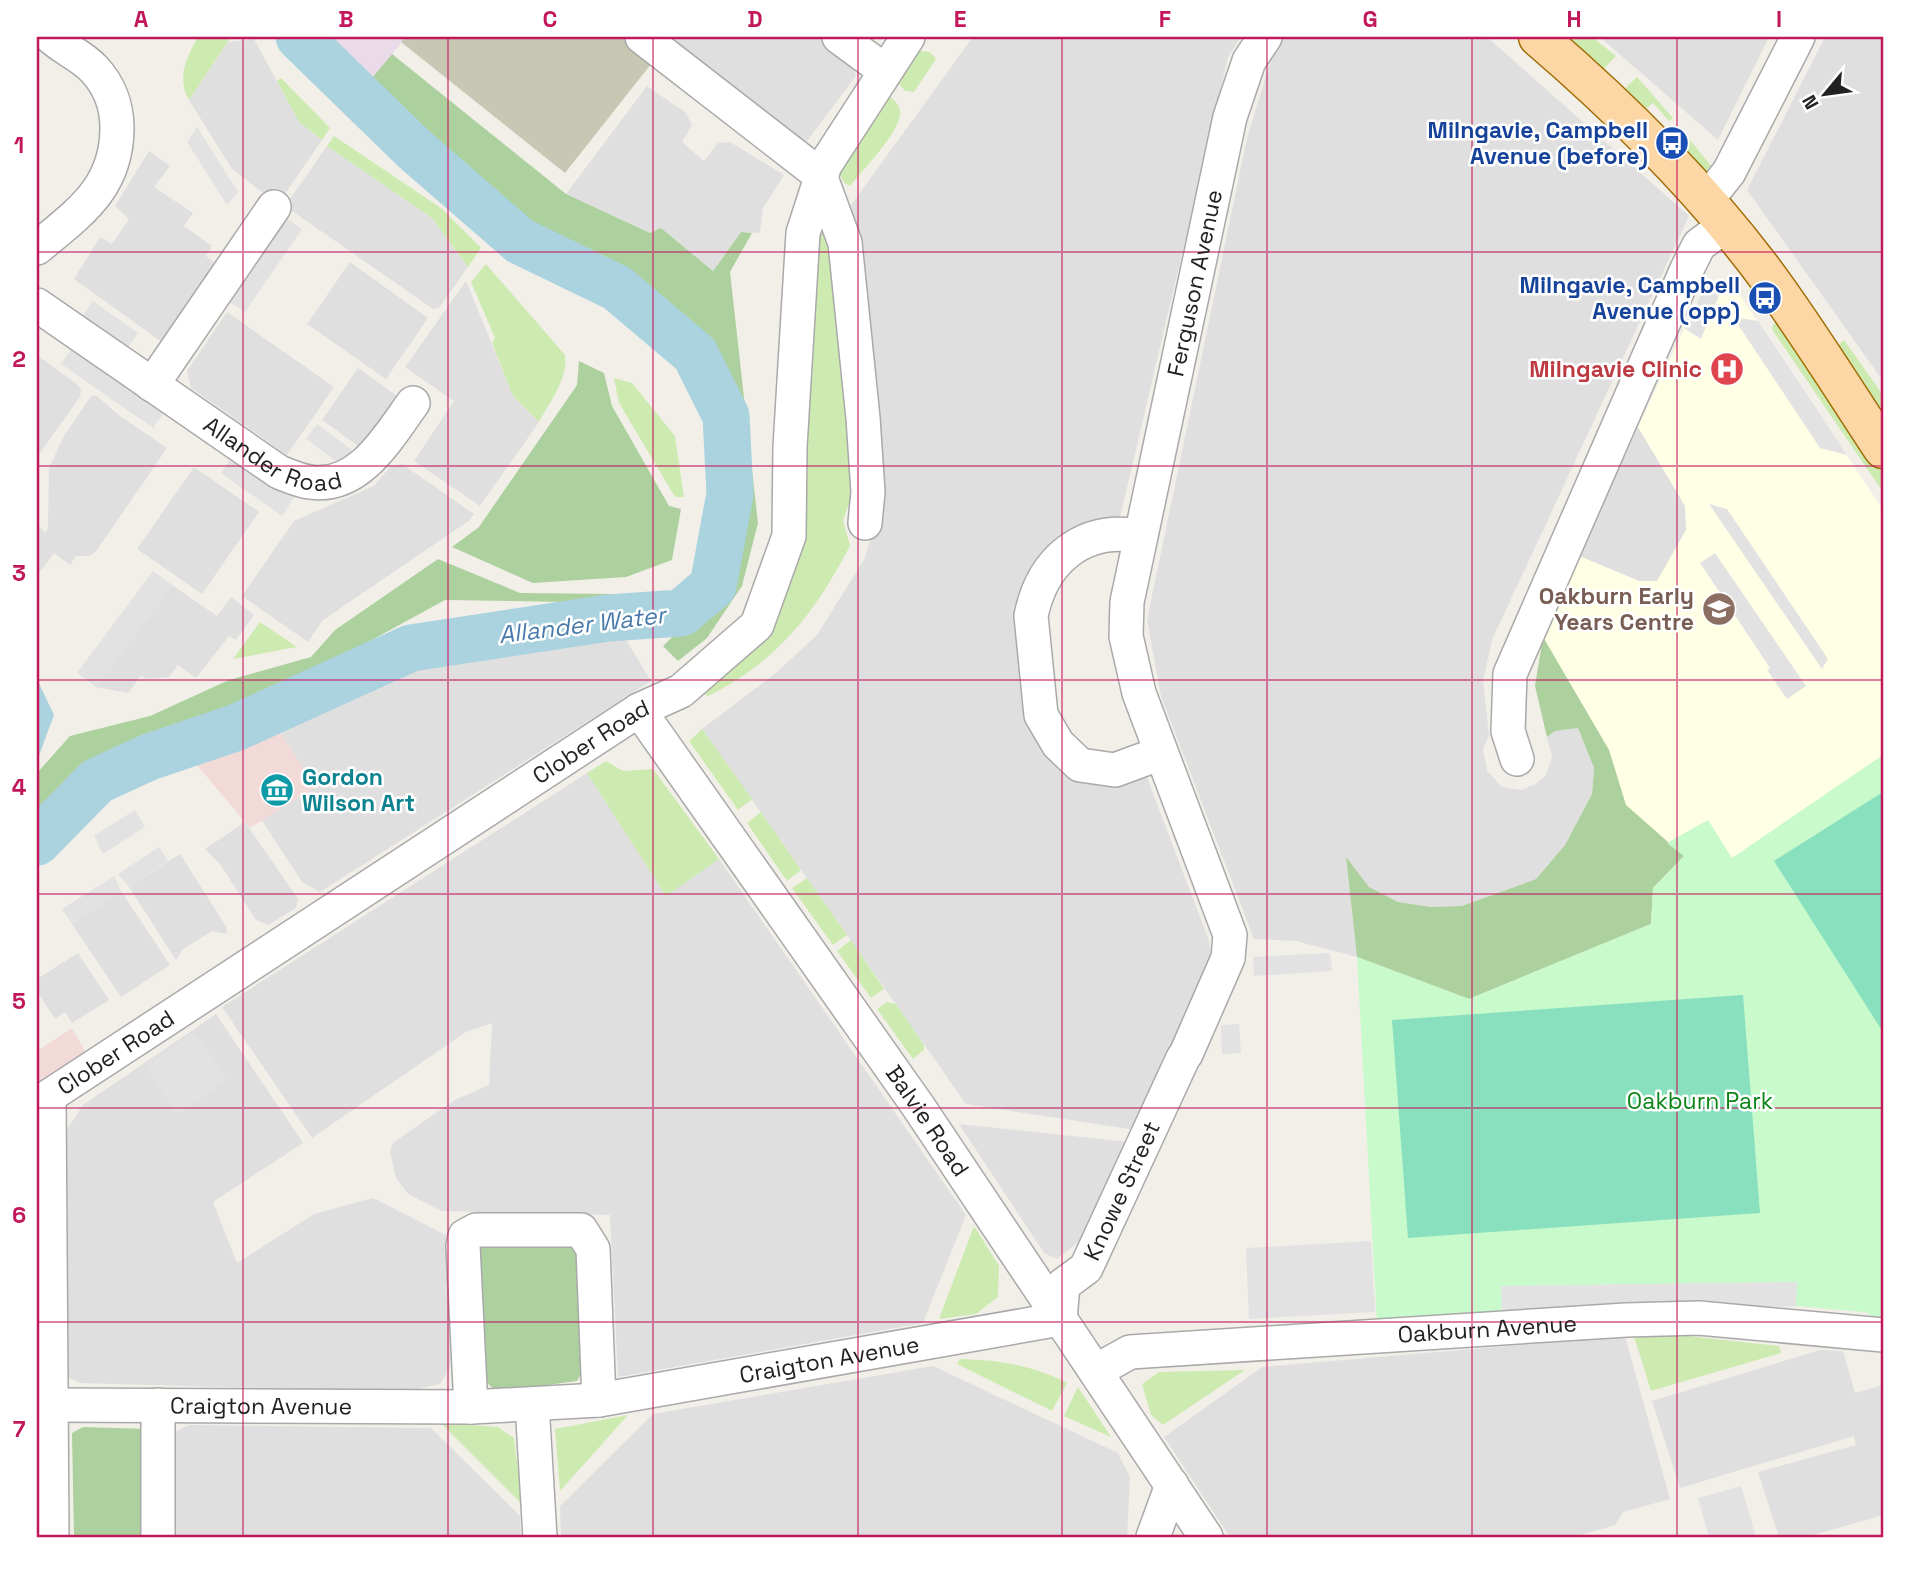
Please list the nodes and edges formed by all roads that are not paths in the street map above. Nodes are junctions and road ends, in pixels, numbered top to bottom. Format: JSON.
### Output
{"nodes":[{"id":1,"x":642,"y":37,"type":"edge"},
{"id":2,"x":839,"y":37,"type":"edge"},
{"id":3,"x":908,"y":37,"type":"edge"},
{"id":4,"x":1265,"y":37,"type":"edge"},
{"id":5,"x":1538,"y":37,"type":"edge"},
{"id":6,"x":1798,"y":37,"type":"edge"},
{"id":7,"x":53,"y":39,"type":"edge"},
{"id":8,"x":884,"y":70,"type":"junction"},
{"id":9,"x":821,"y":175,"type":"junction"},
{"id":10,"x":274,"y":208,"type":"dead end"},
{"id":11,"x":1716,"y":213,"type":"junction"},
{"id":12,"x":37,"y":248,"type":"edge"},
{"id":13,"x":37,"y":305,"type":"edge"},
{"id":14,"x":152,"y":385,"type":"junction"},
{"id":15,"x":413,"y":403,"type":"dead end"},
{"id":16,"x":1882,"y":445,"type":"edge"},
{"id":17,"x":864,"y":523,"type":"dead end"},
{"id":18,"x":1139,"y":536,"type":"junction"},
{"id":19,"x":639,"y":710,"type":"junction"},
{"id":20,"x":1161,"y":753,"type":"junction"},
{"id":21,"x":1517,"y":759,"type":"dead end"},
{"id":22,"x":1185,"y":1056,"type":"joint"},
{"id":23,"x":43,"y":1100,"type":"edge"},
{"id":24,"x":1060,"y":1318,"type":"junction"},
{"id":25,"x":1883,"y":1335,"type":"edge"},
{"id":26,"x":1096,"y":1371,"type":"junction"},
{"id":27,"x":599,"y":1400,"type":"junction"},
{"id":28,"x":531,"y":1404,"type":"junction"},
{"id":29,"x":51,"y":1405,"type":"junction"},
{"id":30,"x":158,"y":1405,"type":"junction"},
{"id":31,"x":471,"y":1407,"type":"junction"},
{"id":32,"x":1172,"y":1485,"type":"junction"},
{"id":33,"x":52,"y":1537,"type":"edge"},
{"id":34,"x":158,"y":1537,"type":"edge"},
{"id":35,"x":540,"y":1537,"type":"edge"},
{"id":36,"x":1153,"y":1537,"type":"edge"},
{"id":37,"x":1206,"y":1537,"type":"edge"}],
"edges":[{"from":1,"to":9,"type":"street"},
{"from":2,"to":8,"type":"street"},
{"from":3,"to":8,"type":"street","name":"Clober Road"},
{"from":4,"to":18,"type":"street","name":"Ferguson Avenue"},
{"from":5,"to":11,"type":"main road"},
{"from":6,"to":11,"type":"street"},
{"from":7,"to":12,"type":"street"},
{"from":8,"to":9,"type":"street","name":"Clober Road"},
{"from":9,"to":17,"type":"street"},
{"from":9,"to":19,"type":"street","name":"Clober Road"},
{"from":10,"to":14,"type":"street"},
{"from":11,"to":16,"type":"main road"},
{"from":11,"to":21,"type":"street"},
{"from":13,"to":14,"type":"street","name":"Allander Road"},
{"from":14,"to":15,"type":"street","name":"Allander Road"},
{"from":18,"to":20,"type":"street","name":"Ferguson Avenue"},
{"from":18,"to":20,"type":"street"},
{"from":19,"to":23,"type":"street","name":"Clober Road"},
{"from":19,"to":24,"type":"street","name":"Balvie Road"},
{"from":20,"to":22,"type":"street","name":"Ferguson Avenue"},
{"from":22,"to":24,"type":"street","name":"Knowe Street"},
{"from":23,"to":29,"type":"street"},
{"from":24,"to":26,"type":"street","name":"Balvie Road"},
{"from":24,"to":27,"type":"street","name":"Craigton Avenue"},
{"from":25,"to":26,"type":"street","name":"Oakburn Avenue"},
{"from":26,"to":32,"type":"street","name":"Balvie Road"},
{"from":27,"to":28,"type":"street","name":"Craigton Avenue"},
{"from":27,"to":31,"type":"street"},
{"from":28,"to":31,"type":"street","name":"Craigton Avenue"},
{"from":28,"to":35,"type":"street"},
{"from":29,"to":30,"type":"street","name":"Craigton Avenue"},
{"from":29,"to":33,"type":"street"},
{"from":30,"to":31,"type":"street","name":"Craigton Avenue"},
{"from":30,"to":34,"type":"street"},
{"from":32,"to":36,"type":"street"},
{"from":32,"to":37,"type":"street","name":"Balvie Road"}]}
